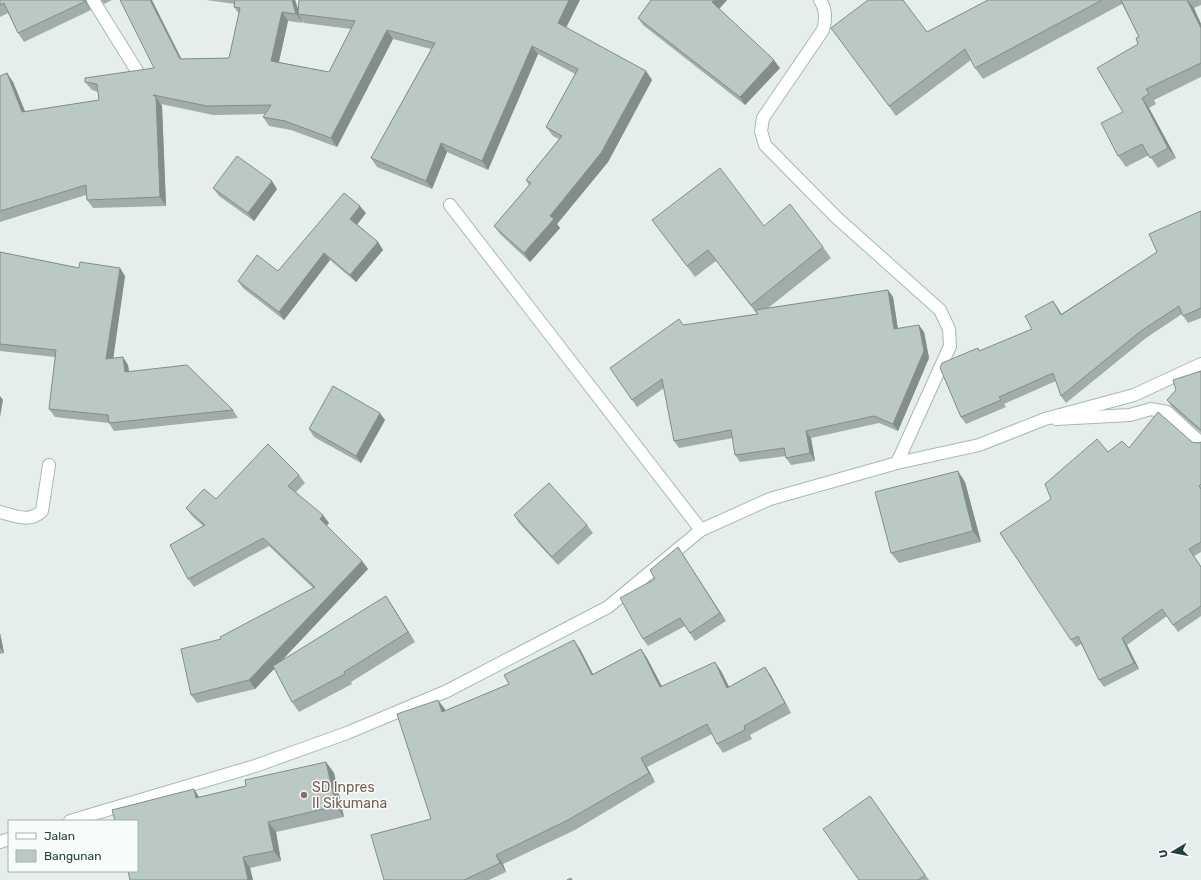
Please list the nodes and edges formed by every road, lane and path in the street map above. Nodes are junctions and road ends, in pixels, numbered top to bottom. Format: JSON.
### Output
{"nodes":[{"id":1,"x":93,"y":0,"type":"edge"},
{"id":2,"x":820,"y":0,"type":"edge"},
{"id":3,"x":137,"y":71,"type":"edge"},
{"id":4,"x":450,"y":205,"type":"dead end"},
{"id":5,"x":1201,"y":364,"type":"edge"},
{"id":6,"x":1045,"y":419,"type":"junction"},
{"id":7,"x":1201,"y":443,"type":"edge"},
{"id":8,"x":897,"y":463,"type":"junction"},
{"id":9,"x":49,"y":465,"type":"dead end"},
{"id":10,"x":0,"y":512,"type":"edge"},
{"id":11,"x":701,"y":530,"type":"junction"},
{"id":12,"x":73,"y":820,"type":"edge"}],
"edges":[{"from":1,"to":3,"type":"street"},
{"from":2,"to":8,"type":"street"},
{"from":4,"to":11,"type":"street"},
{"from":5,"to":6,"type":"street"},
{"from":6,"to":7,"type":"street"},
{"from":6,"to":8,"type":"street"},
{"from":8,"to":11,"type":"street"},
{"from":9,"to":10,"type":"street"},
{"from":11,"to":12,"type":"street"}]}
